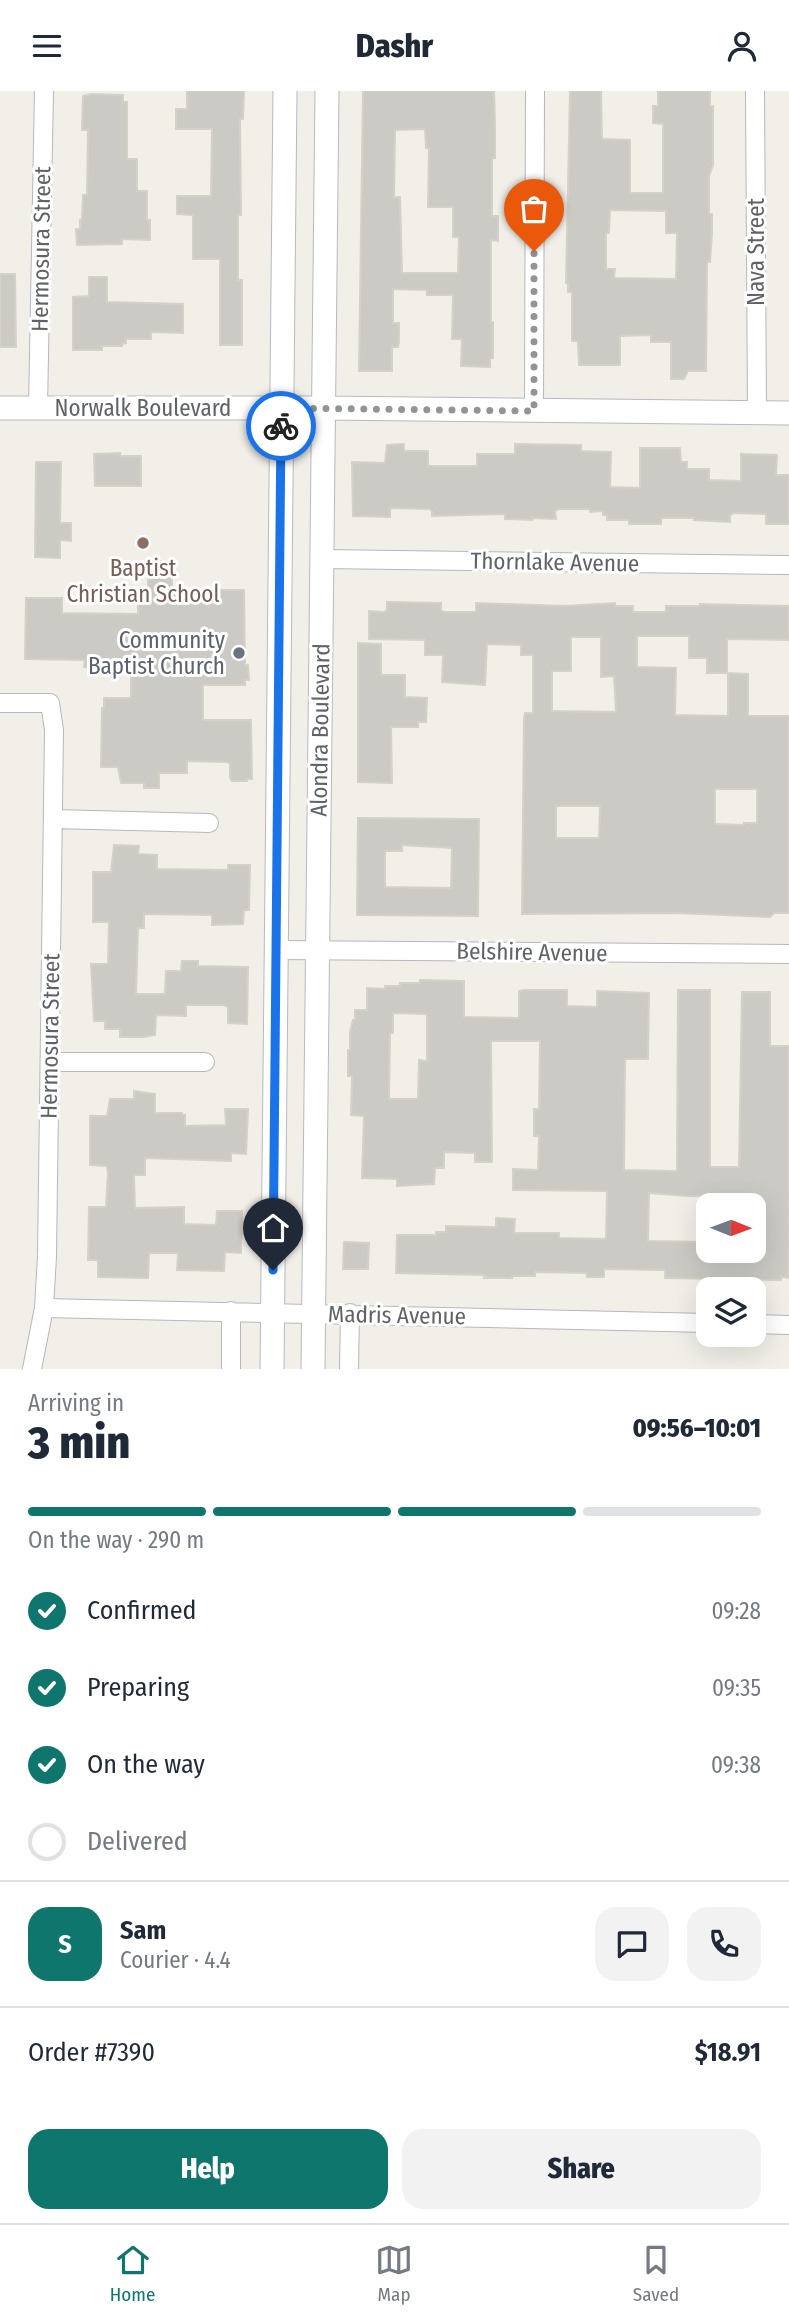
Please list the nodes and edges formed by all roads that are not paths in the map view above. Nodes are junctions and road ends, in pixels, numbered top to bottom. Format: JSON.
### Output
{"nodes":[{"id":1,"x":44,"y":91,"type":"edge"},
{"id":2,"x":285,"y":91,"type":"edge"},
{"id":3,"x":327,"y":91,"type":"edge"},
{"id":4,"x":535,"y":91,"type":"edge"},
{"id":5,"x":755,"y":91,"type":"edge"},
{"id":6,"x":0,"y":408,"type":"edge"},
{"id":7,"x":38,"y":408,"type":"junction"},
{"id":8,"x":281,"y":408,"type":"junction"},
{"id":9,"x":324,"y":408,"type":"junction"},
{"id":10,"x":534,"y":411,"type":"junction"},
{"id":11,"x":757,"y":413,"type":"junction"},
{"id":12,"x":789,"y":413,"type":"edge"},
{"id":13,"x":322,"y":559,"type":"junction"},
{"id":14,"x":789,"y":565,"type":"edge"},
{"id":15,"x":0,"y":702,"type":"edge"},
{"id":16,"x":53,"y":819,"type":"junction"},
{"id":17,"x":209,"y":823,"type":"dead end"},
{"id":18,"x":276,"y":950,"type":"junction"},
{"id":19,"x":317,"y":950,"type":"junction"},
{"id":20,"x":789,"y":954,"type":"edge"},
{"id":21,"x":50,"y":1062,"type":"junction"},
{"id":22,"x":205,"y":1062,"type":"dead end"},
{"id":23,"x":44,"y":1308,"type":"junction"},
{"id":24,"x":231,"y":1311,"type":"junction"},
{"id":25,"x":272,"y":1312,"type":"junction"},
{"id":26,"x":313,"y":1313,"type":"junction"},
{"id":27,"x":350,"y":1313,"type":"junction"},
{"id":28,"x":696,"y":1322,"type":"edge"},
{"id":29,"x":766,"y":1324,"type":"edge"},
{"id":30,"x":789,"y":1325,"type":"edge"},
{"id":31,"x":32,"y":1369,"type":"edge"},
{"id":32,"x":231,"y":1369,"type":"edge"},
{"id":33,"x":272,"y":1369,"type":"edge"},
{"id":34,"x":313,"y":1369,"type":"edge"},
{"id":35,"x":349,"y":1369,"type":"edge"}],
"edges":[{"from":1,"to":7,"type":"street","name":"Hermosura Street"},
{"from":2,"to":8,"type":"main road","name":"Alondra Boulevard"},
{"from":3,"to":9,"type":"main road","name":"Alondra Boulevard"},
{"from":4,"to":10,"type":"street"},
{"from":5,"to":11,"type":"street","name":"Nava Street"},
{"from":6,"to":7,"type":"main road","name":"Norwalk Boulevard"},
{"from":7,"to":8,"type":"main road","name":"Norwalk Boulevard"},
{"from":8,"to":9,"type":"main road","name":"Norwalk Boulevard"},
{"from":8,"to":18,"type":"main road","name":"Alondra Boulevard"},
{"from":9,"to":10,"type":"main road","name":"Norwalk Boulevard"},
{"from":9,"to":13,"type":"main road","name":"Alondra Boulevard"},
{"from":10,"to":11,"type":"main road","name":"Norwalk Boulevard"},
{"from":11,"to":12,"type":"main road","name":"Norwalk Boulevard"},
{"from":13,"to":14,"type":"street","name":"Thornlake Avenue"},
{"from":13,"to":19,"type":"main road","name":"Alondra Boulevard"},
{"from":15,"to":16,"type":"street","name":"Hermosura Street"},
{"from":16,"to":17,"type":"street"},
{"from":16,"to":21,"type":"street","name":"Hermosura Street"},
{"from":18,"to":19,"type":"street","name":"Belshire Avenue"},
{"from":18,"to":25,"type":"main road","name":"Alondra Boulevard"},
{"from":19,"to":20,"type":"street","name":"Belshire Avenue"},
{"from":19,"to":26,"type":"main road","name":"Alondra Boulevard"},
{"from":21,"to":22,"type":"street"},
{"from":21,"to":23,"type":"street","name":"Hermosura Street"},
{"from":23,"to":24,"type":"street","name":"Madris Avenue"},
{"from":23,"to":31,"type":"street","name":"Hermosura Street"},
{"from":24,"to":25,"type":"street","name":"Madris Avenue"},
{"from":24,"to":32,"type":"street"},
{"from":25,"to":26,"type":"street","name":"Madris Avenue"},
{"from":25,"to":33,"type":"main road","name":"Alondra Boulevard"},
{"from":26,"to":27,"type":"street","name":"Madris Avenue"},
{"from":26,"to":34,"type":"main road","name":"Alondra Boulevard"},
{"from":27,"to":28,"type":"street","name":"Madris Avenue"},
{"from":27,"to":35,"type":"street"},
{"from":29,"to":30,"type":"street"}]}
